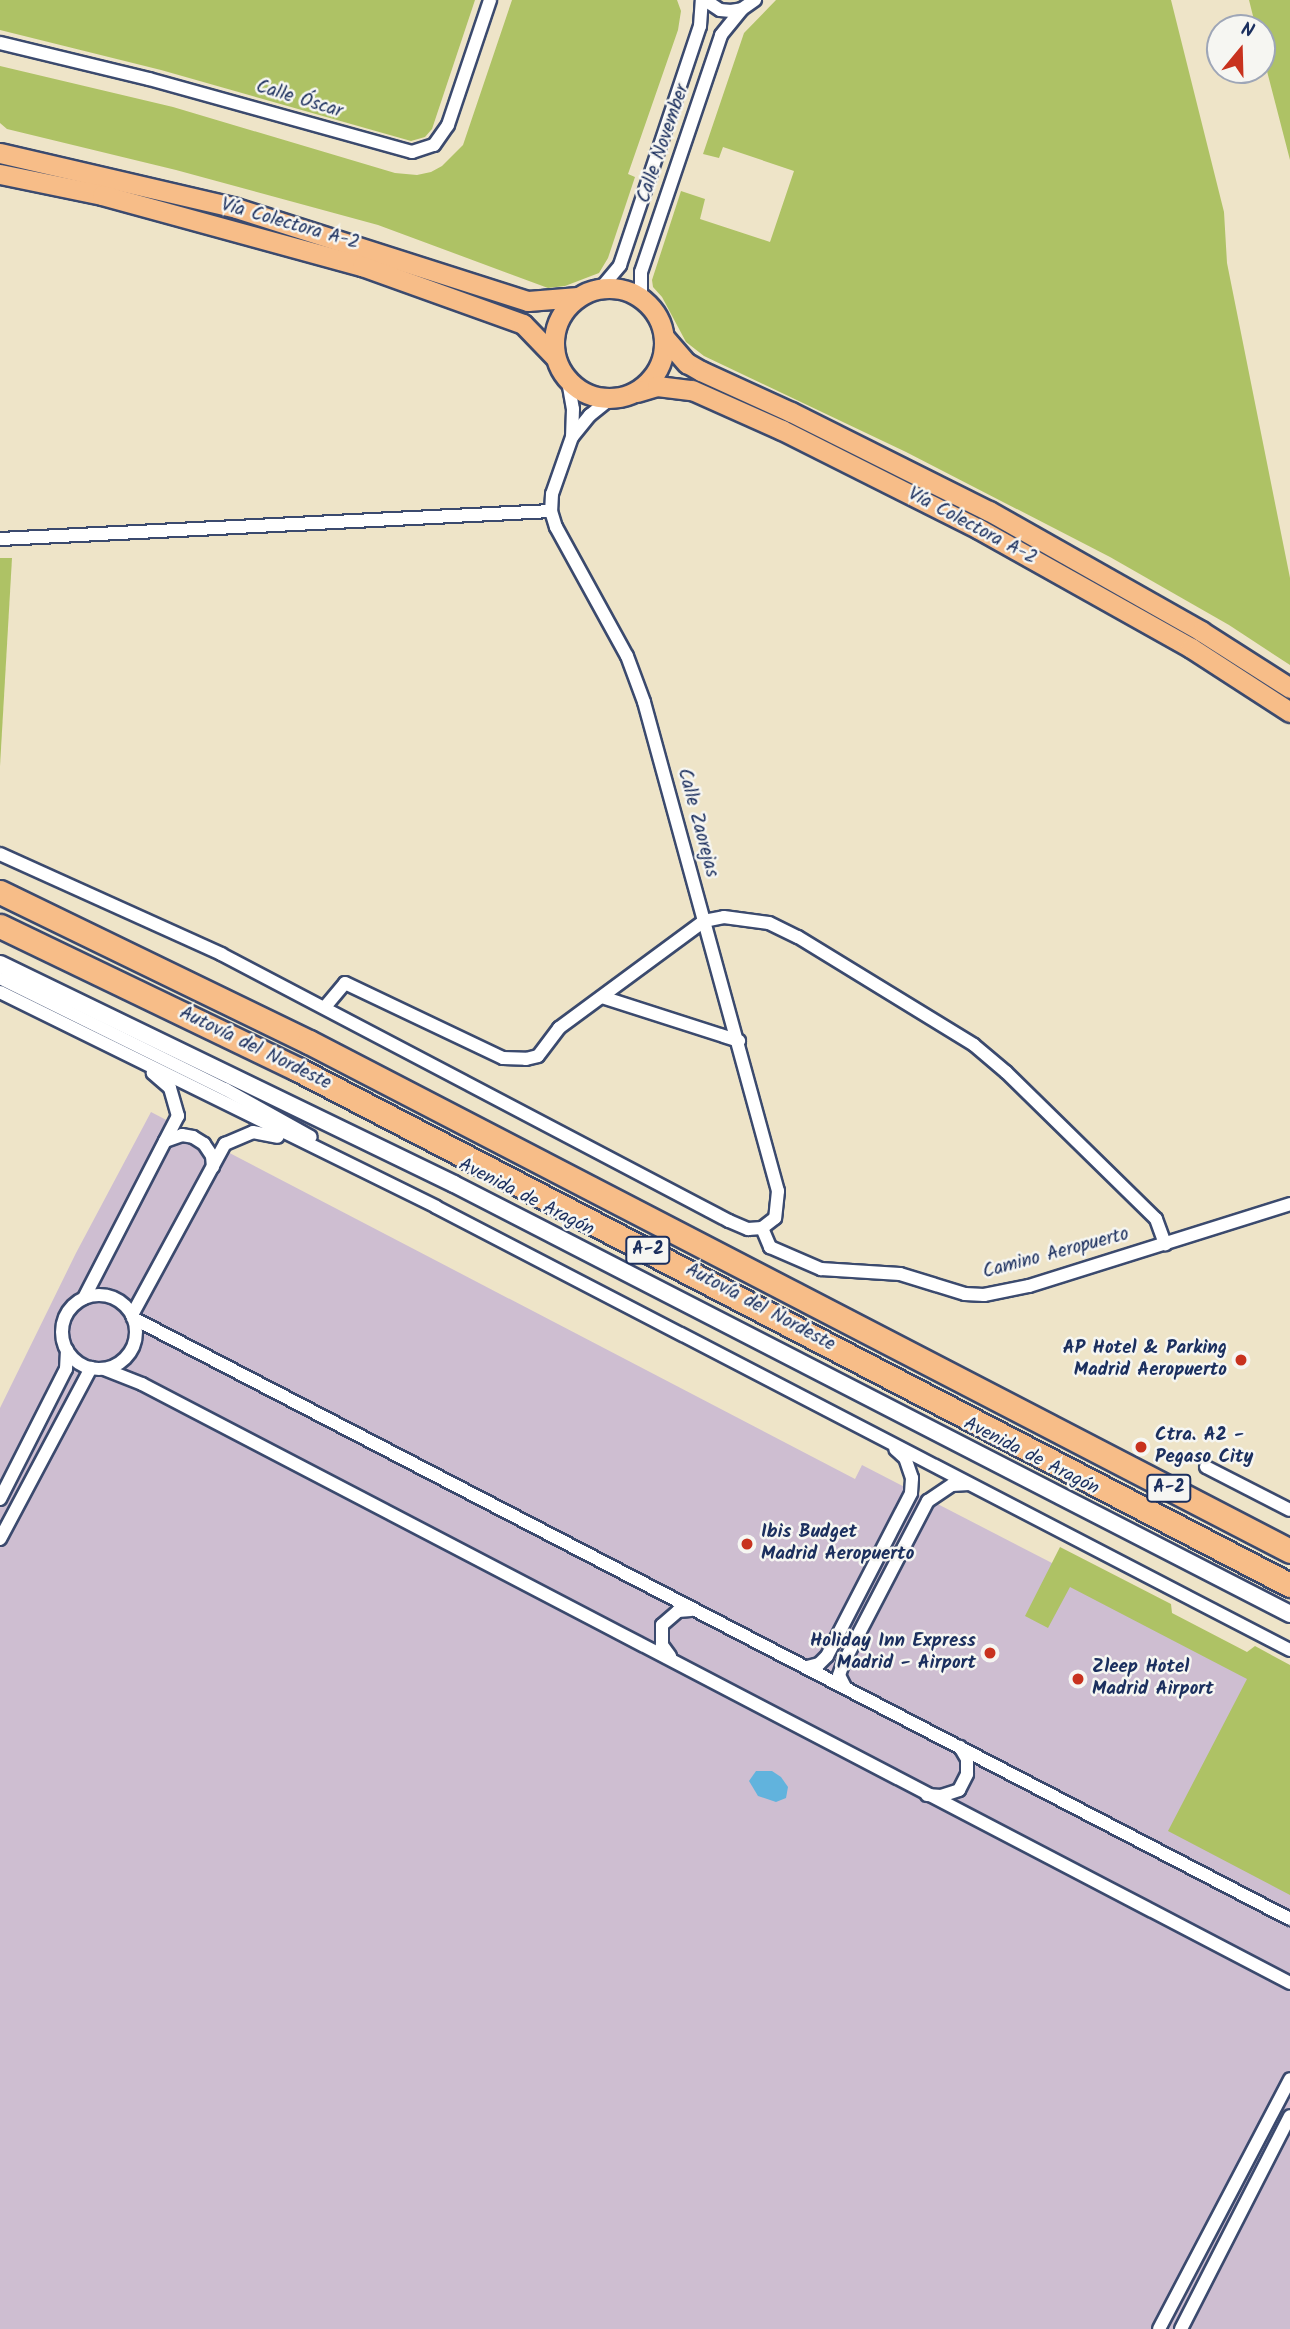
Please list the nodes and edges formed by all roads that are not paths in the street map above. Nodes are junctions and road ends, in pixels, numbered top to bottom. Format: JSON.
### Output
{"nodes":[{"id":1,"x":490,"y":0,"type":"edge"},
{"id":2,"x":703,"y":0,"type":"edge"},
{"id":3,"x":755,"y":0,"type":"edge"},
{"id":4,"x":742,"y":9,"type":"junction"},
{"id":5,"x":0,"y":43,"type":"edge"},
{"id":6,"x":0,"y":153,"type":"edge"},
{"id":7,"x":0,"y":174,"type":"edge"},
{"id":8,"x":601,"y":288,"type":"junction"},
{"id":9,"x":578,"y":297,"type":"junction"},
{"id":10,"x":641,"y":298,"type":"junction"},
{"id":11,"x":664,"y":337,"type":"junction"},
{"id":12,"x":554,"y":356,"type":"junction"},
{"id":13,"x":568,"y":381,"type":"junction"},
{"id":14,"x":637,"y":391,"type":"junction"},
{"id":15,"x":610,"y":399,"type":"junction"},
{"id":16,"x":572,"y":437,"type":"junction"},
{"id":17,"x":551,"y":511,"type":"junction"},
{"id":18,"x":0,"y":540,"type":"edge"},
{"id":19,"x":1290,"y":688,"type":"edge"},
{"id":20,"x":1290,"y":712,"type":"edge"},
{"id":21,"x":0,"y":854,"type":"edge"},
{"id":22,"x":0,"y":892,"type":"edge"},
{"id":23,"x":704,"y":921,"type":"junction"},
{"id":24,"x":0,"y":926,"type":"edge"},
{"id":25,"x":0,"y":964,"type":"edge"},
{"id":26,"x":0,"y":978,"type":"edge"},
{"id":27,"x":0,"y":992,"type":"edge"},
{"id":28,"x":602,"y":997,"type":"junction"},
{"id":29,"x":325,"y":1007,"type":"junction"},
{"id":30,"x":739,"y":1041,"type":"junction"},
{"id":31,"x":133,"y":1058,"type":"junction"},
{"id":32,"x":165,"y":1141,"type":"junction"},
{"id":33,"x":346,"y":1163,"type":"junction"},
{"id":34,"x":214,"y":1167,"type":"junction"},
{"id":35,"x":1290,"y":1204,"type":"edge"},
{"id":36,"x":436,"y":1208,"type":"junction"},
{"id":37,"x":762,"y":1228,"type":"junction"},
{"id":38,"x":1165,"y":1244,"type":"junction"},
{"id":39,"x":84,"y":1298,"type":"junction"},
{"id":40,"x":133,"y":1317,"type":"junction"},
{"id":41,"x":66,"y":1349,"type":"junction"},
{"id":42,"x":97,"y":1368,"type":"junction"},
{"id":43,"x":884,"y":1440,"type":"junction"},
{"id":44,"x":1206,"y":1467,"type":"dead end"},
{"id":45,"x":969,"y":1484,"type":"junction"},
{"id":46,"x":0,"y":1499,"type":"edge"},
{"id":47,"x":1290,"y":1510,"type":"edge"},
{"id":48,"x":0,"y":1539,"type":"edge"},
{"id":49,"x":1290,"y":1551,"type":"edge"},
{"id":50,"x":1290,"y":1585,"type":"edge"},
{"id":51,"x":692,"y":1610,"type":"junction"},
{"id":52,"x":1290,"y":1614,"type":"edge"},
{"id":53,"x":1290,"y":1650,"type":"edge"},
{"id":54,"x":673,"y":1660,"type":"junction"},
{"id":55,"x":807,"y":1667,"type":"junction"},
{"id":56,"x":845,"y":1687,"type":"junction"},
{"id":57,"x":959,"y":1746,"type":"junction"},
{"id":58,"x":923,"y":1794,"type":"junction"},
{"id":59,"x":1290,"y":1919,"type":"edge"},
{"id":60,"x":1290,"y":1983,"type":"edge"},
{"id":61,"x":1290,"y":2079,"type":"edge"},
{"id":62,"x":1290,"y":2116,"type":"edge"},
{"id":63,"x":1159,"y":2329,"type":"edge"},
{"id":64,"x":1181,"y":2329,"type":"edge"}],
"edges":[{"from":1,"to":5,"type":"street","name":"Calle Óscar"},
{"from":2,"to":4,"type":"street"},
{"from":2,"to":8,"type":"street","name":"Calle November"},
{"from":3,"to":4,"type":"street"},
{"from":4,"to":10,"type":"street","name":"Calle November"},
{"from":6,"to":9,"type":"main road","name":"Vía Colectora A-2"},
{"from":7,"to":12,"type":"main road","name":"Vía Colectora A-2"},
{"from":8,"to":9,"type":"main road"},
{"from":8,"to":10,"type":"main road"},
{"from":9,"to":12,"type":"main road"},
{"from":10,"to":11,"type":"main road"},
{"from":11,"to":14,"type":"main road"},
{"from":11,"to":19,"type":"main road","name":"Vía Colectora A-2"},
{"from":12,"to":13,"type":"main road"},
{"from":13,"to":15,"type":"main road"},
{"from":13,"to":16,"type":"street"},
{"from":14,"to":15,"type":"main road"},
{"from":14,"to":20,"type":"main road","name":"Vía Colectora A-2"},
{"from":15,"to":16,"type":"street"},
{"from":16,"to":17,"type":"street"},
{"from":17,"to":18,"type":"street"},
{"from":17,"to":23,"type":"street","name":"Calle Zaorejas"},
{"from":21,"to":29,"type":"street"},
{"from":22,"to":49,"type":"highway","name":"Autovía del Nordeste","number":"A-2"},
{"from":23,"to":28,"type":"street"},
{"from":23,"to":30,"type":"street","name":"Calle Zaorejas"},
{"from":23,"to":38,"type":"street"},
{"from":24,"to":50,"type":"highway","name":"Autovía del Nordeste","number":"A-2"},
{"from":25,"to":52,"type":"street","name":"Avenida de Aragón"},
{"from":26,"to":36,"type":"street"},
{"from":27,"to":31,"type":"street"},
{"from":28,"to":29,"type":"street"},
{"from":28,"to":30,"type":"street"},
{"from":29,"to":37,"type":"street"},
{"from":30,"to":37,"type":"street","name":"Calle Zaorejas"},
{"from":31,"to":32,"type":"street"},
{"from":31,"to":33,"type":"street"},
{"from":32,"to":34,"type":"street"},
{"from":32,"to":39,"type":"street"},
{"from":33,"to":34,"type":"street"},
{"from":33,"to":36,"type":"street"},
{"from":34,"to":40,"type":"street"},
{"from":35,"to":38,"type":"street","name":"Camino Aeropuerto"},
{"from":36,"to":43,"type":"street"},
{"from":37,"to":38,"type":"street","name":"Camino Aeropuerto"},
{"from":39,"to":40,"type":"street"},
{"from":39,"to":41,"type":"street"},
{"from":40,"to":42,"type":"street"},
{"from":40,"to":51,"type":"street"},
{"from":41,"to":42,"type":"street"},
{"from":41,"to":46,"type":"street"},
{"from":42,"to":48,"type":"street"},
{"from":42,"to":54,"type":"street"},
{"from":43,"to":45,"type":"street"},
{"from":43,"to":55,"type":"street"},
{"from":44,"to":47,"type":"street"},
{"from":45,"to":53,"type":"street"},
{"from":45,"to":56,"type":"street"},
{"from":51,"to":54,"type":"street"},
{"from":51,"to":55,"type":"street"},
{"from":54,"to":58,"type":"street"},
{"from":55,"to":56,"type":"street"},
{"from":56,"to":57,"type":"street"},
{"from":57,"to":58,"type":"street"},
{"from":57,"to":59,"type":"street"},
{"from":58,"to":60,"type":"street"},
{"from":61,"to":63,"type":"street"},
{"from":62,"to":64,"type":"street"}]}
